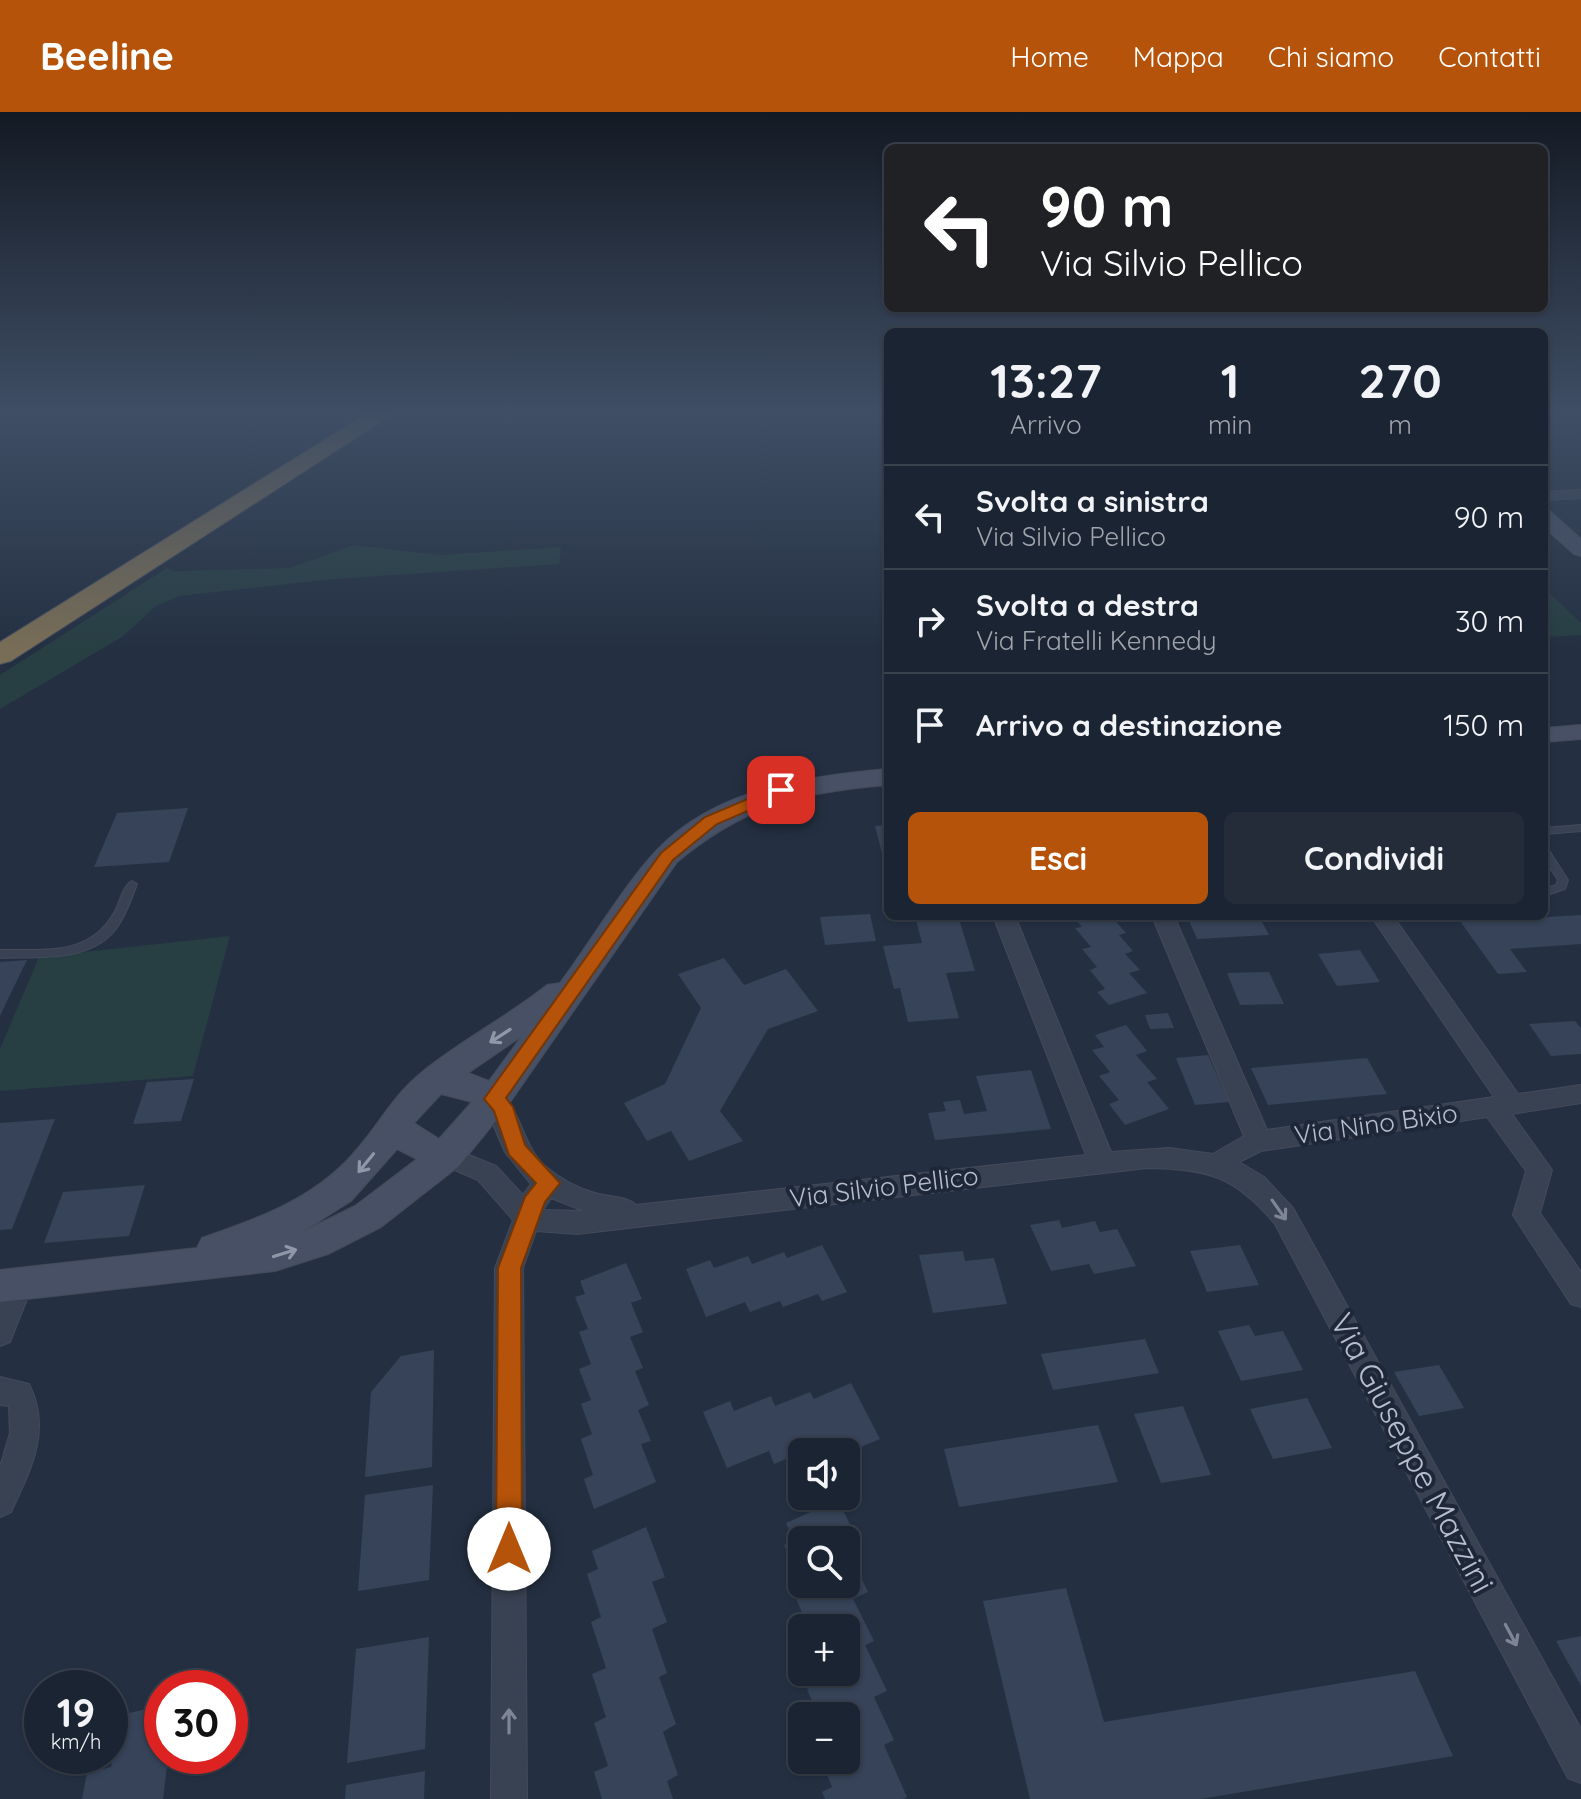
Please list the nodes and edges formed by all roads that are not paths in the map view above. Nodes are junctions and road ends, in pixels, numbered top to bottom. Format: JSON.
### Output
{"nodes":[{"id":1,"x":231,"y":493,"type":"edge"},
{"id":2,"x":257,"y":493,"type":"edge"},
{"id":3,"x":1581,"y":494,"type":"edge"},
{"id":4,"x":1548,"y":496,"type":"edge"},
{"id":5,"x":1548,"y":520,"type":"edge"},
{"id":6,"x":1581,"y":550,"type":"edge"},
{"id":7,"x":0,"y":636,"type":"edge"},
{"id":8,"x":0,"y":655,"type":"edge"},
{"id":9,"x":1581,"y":732,"type":"edge"},
{"id":10,"x":1548,"y":735,"type":"edge"},
{"id":11,"x":884,"y":777,"type":"edge"},
{"id":12,"x":1581,"y":828,"type":"edge"},
{"id":13,"x":1548,"y":831,"type":"edge"},
{"id":14,"x":1548,"y":857,"type":"edge"},
{"id":15,"x":132,"y":884,"type":"dead end"},
{"id":16,"x":1548,"y":892,"type":"edge"},
{"id":17,"x":1006,"y":920,"type":"edge"},
{"id":18,"x":1165,"y":920,"type":"edge"},
{"id":19,"x":1385,"y":920,"type":"edge"},
{"id":20,"x":0,"y":954,"type":"edge"},
{"id":21,"x":583,"y":971,"type":"junction"},
{"id":22,"x":1581,"y":1094,"type":"edge"},
{"id":23,"x":494,"y":1099,"type":"junction"},
{"id":24,"x":413,"y":1101,"type":"junction"},
{"id":25,"x":1503,"y":1106,"type":"junction"},
{"id":26,"x":1259,"y":1141,"type":"junction"},
{"id":27,"x":447,"y":1156,"type":"junction"},
{"id":28,"x":1102,"y":1162,"type":"junction"},
{"id":29,"x":1231,"y":1169,"type":"junction"},
{"id":30,"x":549,"y":1183,"type":"junction"},
{"id":31,"x":667,"y":1211,"type":"junction"},
{"id":32,"x":527,"y":1217,"type":"junction"},
{"id":33,"x":152,"y":1267,"type":"junction"},
{"id":34,"x":9,"y":1285,"type":"edge"},
{"id":35,"x":1581,"y":1295,"type":"edge"},
{"id":36,"x":0,"y":1333,"type":"edge"},
{"id":37,"x":0,"y":1391,"type":"edge"},
{"id":38,"x":0,"y":1501,"type":"edge"},
{"id":39,"x":1581,"y":1765,"type":"edge"},
{"id":40,"x":509,"y":1799,"type":"edge"}],
"edges":[{"from":1,"to":7,"type":"highway"},
{"from":2,"to":8,"type":"highway"},
{"from":3,"to":4,"type":"street"},
{"from":5,"to":6,"type":"street"},
{"from":9,"to":10,"type":"street"},
{"from":11,"to":21,"type":"street"},
{"from":12,"to":13,"type":"lane"},
{"from":14,"to":16,"type":"lane"},
{"from":15,"to":20,"type":"lane"},
{"from":17,"to":28,"type":"street"},
{"from":18,"to":26,"type":"street"},
{"from":19,"to":25,"type":"street","name":"Via Nino Bixio"},
{"from":21,"to":23,"type":"street"},
{"from":21,"to":24,"type":"street","one_way":true},
{"from":22,"to":25,"type":"street","name":"Via Nino Bixio"},
{"from":23,"to":24,"type":"street"},
{"from":23,"to":27,"type":"street"},
{"from":23,"to":30,"type":"street","name":"Via Silvio Pellico"},
{"from":24,"to":27,"type":"street"},
{"from":24,"to":33,"type":"street","one_way":true},
{"from":25,"to":26,"type":"street","name":"Via Nino Bixio"},
{"from":25,"to":35,"type":"street","name":"Via Nino Bixio"},
{"from":26,"to":29,"type":"street","name":"Via Nino Bixio"},
{"from":27,"to":32,"type":"street"},
{"from":33,"to":27,"type":"street","one_way":true},
{"from":28,"to":29,"type":"street","name":"Via Silvio Pellico"},
{"from":28,"to":31,"type":"street","name":"Via Silvio Pellico"},
{"from":29,"to":39,"type":"street","name":"Via Giuseppe Mazzini","one_way":true},
{"from":30,"to":31,"type":"street","name":"Via Silvio Pellico"},
{"from":30,"to":32,"type":"street"},
{"from":31,"to":32,"type":"street","name":"Via Silvio Pellico"},
{"from":40,"to":32,"type":"street","one_way":true},
{"from":33,"to":34,"type":"street"},
{"from":34,"to":36,"type":"street"},
{"from":37,"to":38,"type":"street"}]}
